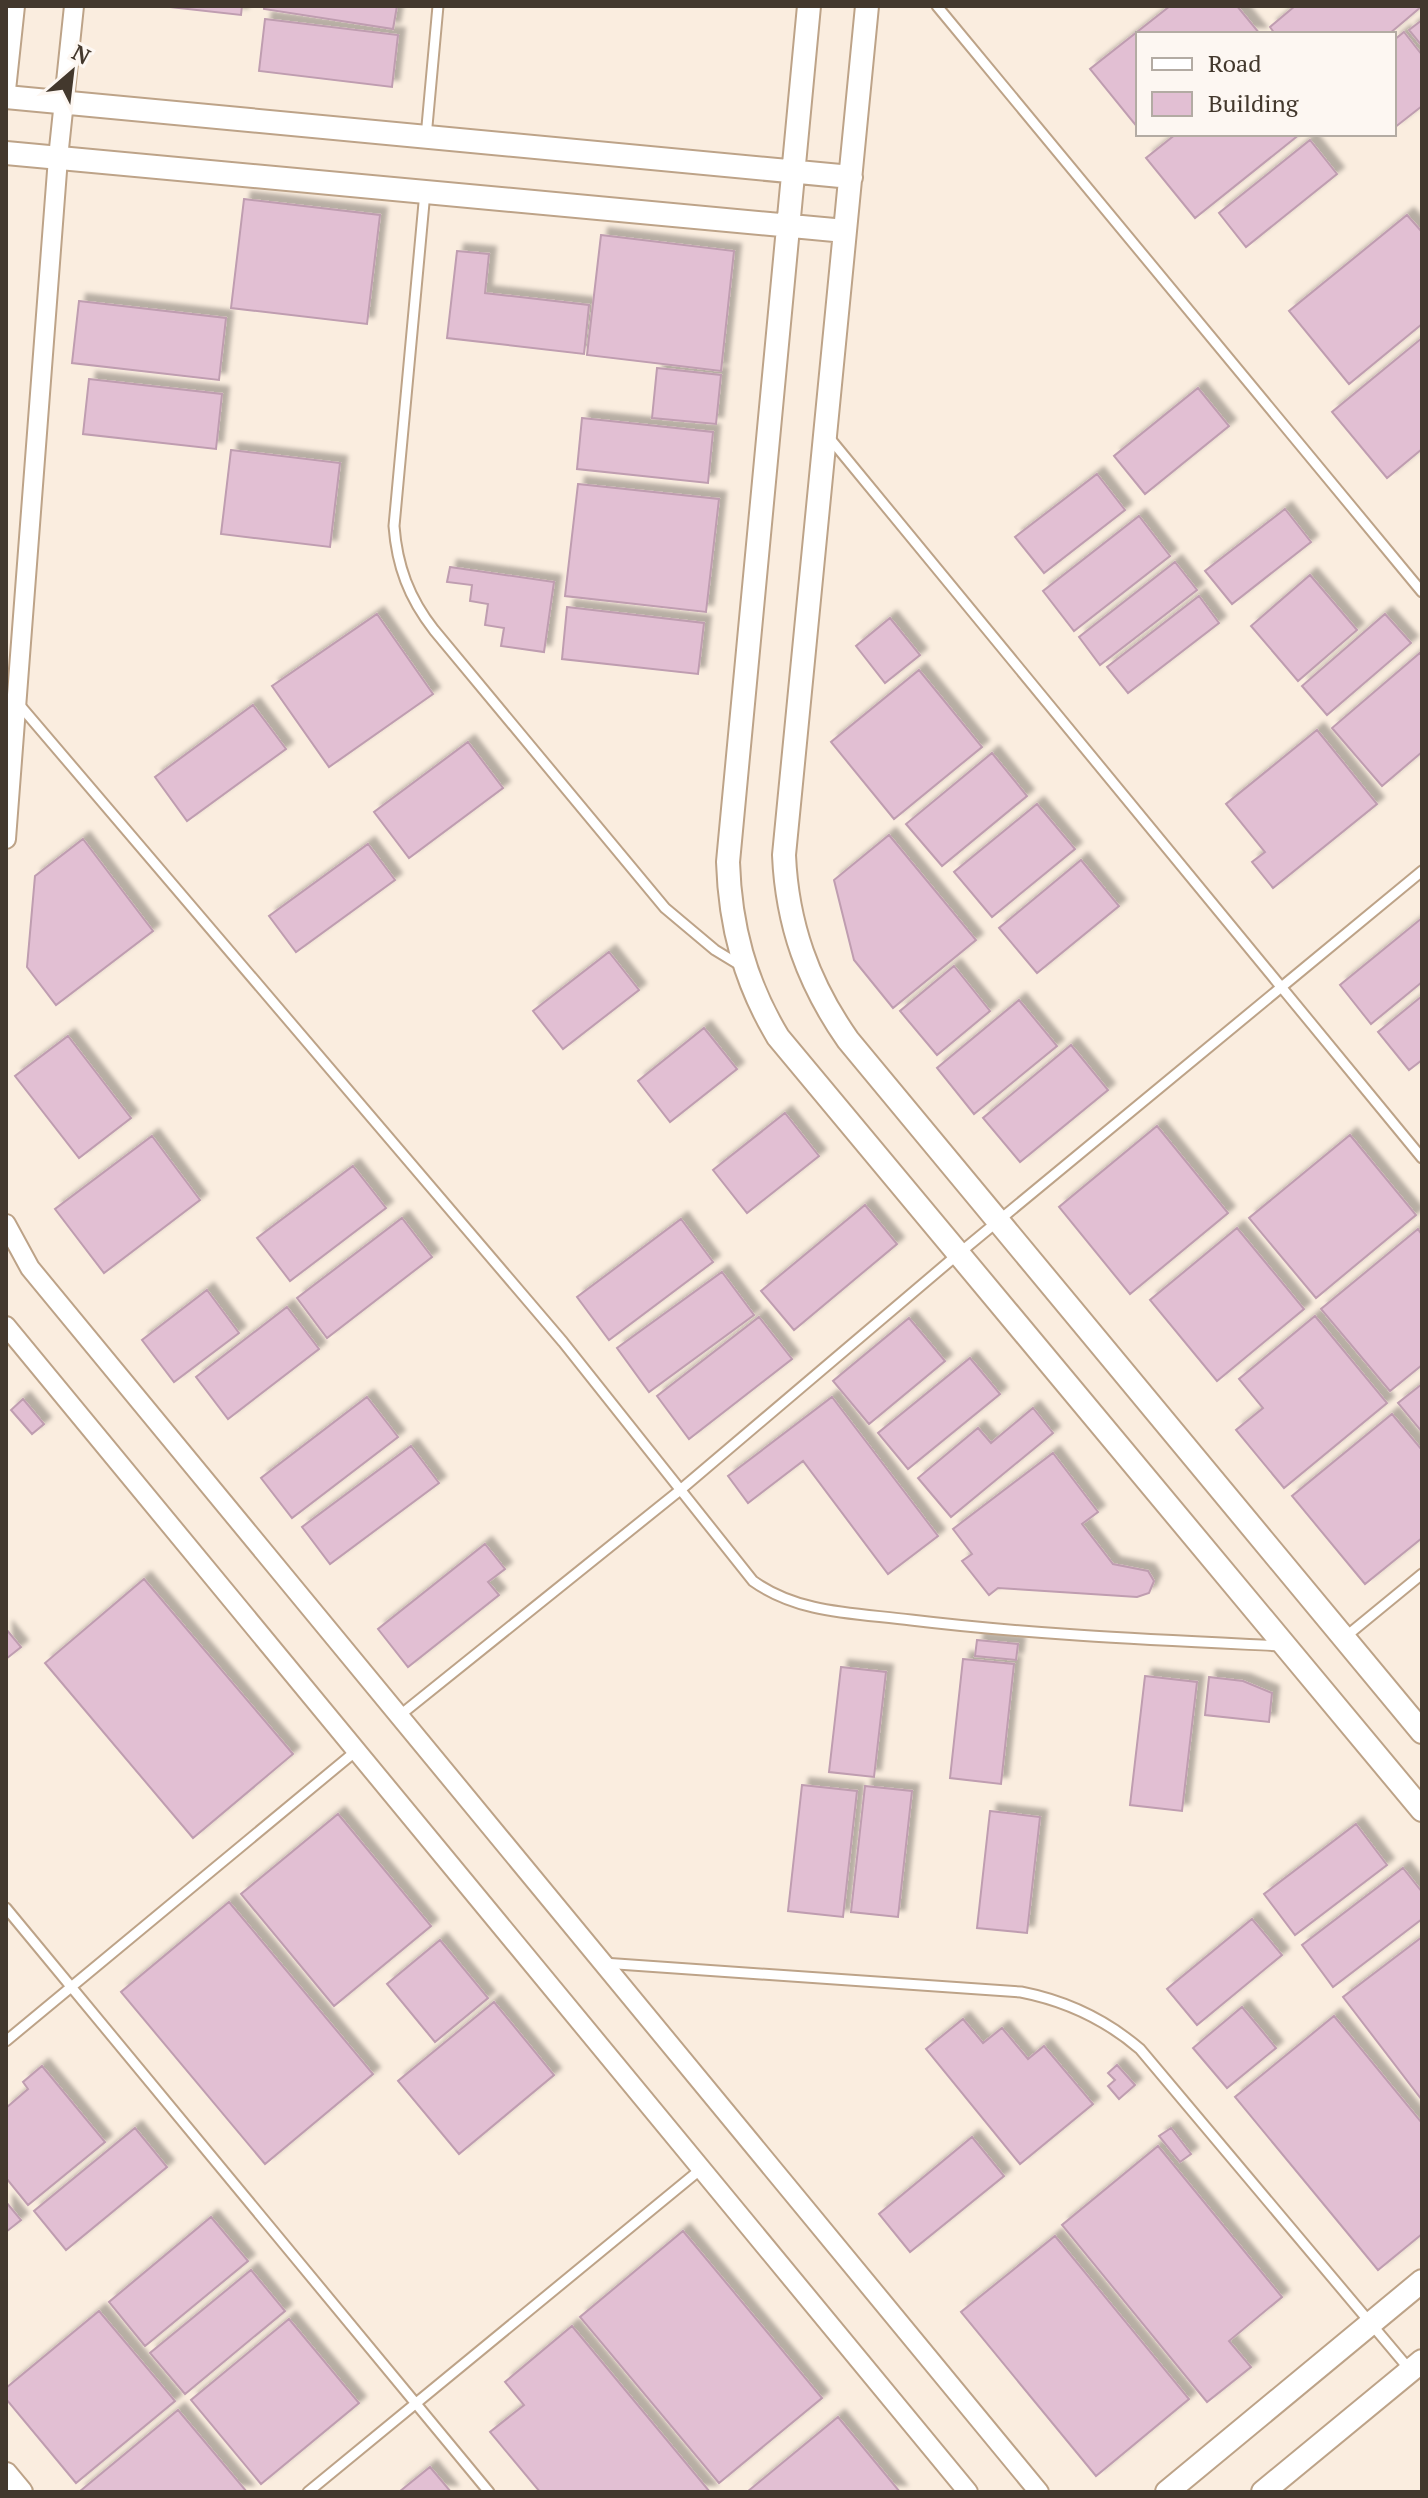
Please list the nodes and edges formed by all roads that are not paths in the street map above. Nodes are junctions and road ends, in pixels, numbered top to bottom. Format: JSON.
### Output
{"nodes":[{"id":1,"x":15,"y":6,"type":"edge"},
{"id":2,"x":74,"y":6,"type":"edge"},
{"id":3,"x":438,"y":6,"type":"edge"},
{"id":4,"x":809,"y":6,"type":"edge"},
{"id":5,"x":867,"y":6,"type":"edge"},
{"id":6,"x":937,"y":6,"type":"edge"},
{"id":7,"x":6,"y":90,"type":"edge"},
{"id":8,"x":6,"y":97,"type":"edge"},
{"id":9,"x":64,"y":103,"type":"junction"},
{"id":10,"x":426,"y":137,"type":"junction"},
{"id":11,"x":6,"y":153,"type":"edge"},
{"id":12,"x":58,"y":158,"type":"junction"},
{"id":13,"x":794,"y":172,"type":"junction"},
{"id":14,"x":851,"y":177,"type":"junction"},
{"id":15,"x":425,"y":192,"type":"junction"},
{"id":16,"x":789,"y":226,"type":"junction"},
{"id":17,"x":845,"y":231,"type":"junction"},
{"id":18,"x":825,"y":432,"type":"junction"},
{"id":19,"x":1422,"y":592,"type":"edge"},
{"id":20,"x":17,"y":702,"type":"junction"},
{"id":21,"x":6,"y":839,"type":"edge"},
{"id":22,"x":1422,"y":871,"type":"edge"},
{"id":23,"x":744,"y":968,"type":"junction"},
{"id":24,"x":1281,"y":987,"type":"junction"},
{"id":25,"x":1422,"y":1158,"type":"edge"},
{"id":26,"x":999,"y":1221,"type":"junction"},
{"id":27,"x":6,"y":1224,"type":"edge"},
{"id":28,"x":957,"y":1255,"type":"junction"},
{"id":29,"x":7,"y":1329,"type":"edge"},
{"id":30,"x":679,"y":1491,"type":"junction"},
{"id":31,"x":1422,"y":1574,"type":"edge"},
{"id":32,"x":1344,"y":1638,"type":"junction"},
{"id":33,"x":1286,"y":1647,"type":"junction"},
{"id":34,"x":399,"y":1716,"type":"junction"},
{"id":35,"x":1422,"y":1732,"type":"edge"},
{"id":36,"x":356,"y":1751,"type":"junction"},
{"id":37,"x":1422,"y":1810,"type":"edge"},
{"id":38,"x":6,"y":1908,"type":"edge"},
{"id":39,"x":603,"y":1963,"type":"junction"},
{"id":40,"x":71,"y":1987,"type":"junction"},
{"id":41,"x":6,"y":2041,"type":"edge"},
{"id":42,"x":701,"y":2169,"type":"junction"},
{"id":43,"x":1422,"y":2281,"type":"edge"},
{"id":44,"x":1372,"y":2323,"type":"junction"},
{"id":45,"x":1416,"y":2366,"type":"edge"},
{"id":46,"x":416,"y":2403,"type":"junction"},
{"id":47,"x":6,"y":2474,"type":"edge"},
{"id":48,"x":21,"y":2492,"type":"edge"},
{"id":49,"x":308,"y":2492,"type":"edge"},
{"id":50,"x":489,"y":2492,"type":"edge"},
{"id":51,"x":968,"y":2492,"type":"edge"},
{"id":52,"x":1039,"y":2492,"type":"edge"},
{"id":53,"x":1167,"y":2492,"type":"edge"},
{"id":54,"x":1263,"y":2492,"type":"edge"}],
"edges":[{"from":1,"to":7,"type":"street"},
{"from":2,"to":9,"type":"street"},
{"from":3,"to":10,"type":"lane"},
{"from":4,"to":13,"type":"street"},
{"from":5,"to":14,"type":"street"},
{"from":6,"to":19,"type":"lane"},
{"from":8,"to":9,"type":"street"},
{"from":9,"to":10,"type":"street"},
{"from":9,"to":12,"type":"street"},
{"from":10,"to":13,"type":"street"},
{"from":11,"to":12,"type":"street"},
{"from":12,"to":15,"type":"street"},
{"from":12,"to":20,"type":"street"},
{"from":13,"to":14,"type":"street"},
{"from":13,"to":16,"type":"street"},
{"from":14,"to":17,"type":"street"},
{"from":15,"to":16,"type":"street"},
{"from":15,"to":23,"type":"lane"},
{"from":16,"to":17,"type":"street"},
{"from":16,"to":23,"type":"street"},
{"from":17,"to":18,"type":"street"},
{"from":18,"to":24,"type":"lane"},
{"from":18,"to":26,"type":"street"},
{"from":20,"to":21,"type":"street"},
{"from":20,"to":30,"type":"lane"},
{"from":22,"to":24,"type":"lane"},
{"from":23,"to":28,"type":"street"},
{"from":24,"to":25,"type":"lane"},
{"from":24,"to":26,"type":"lane"},
{"from":26,"to":28,"type":"lane"},
{"from":26,"to":32,"type":"street"},
{"from":27,"to":34,"type":"street"},
{"from":28,"to":30,"type":"lane"},
{"from":28,"to":33,"type":"street"},
{"from":29,"to":36,"type":"street"},
{"from":30,"to":33,"type":"lane"},
{"from":30,"to":34,"type":"lane"},
{"from":31,"to":32,"type":"lane"},
{"from":32,"to":35,"type":"street"},
{"from":33,"to":37,"type":"street"},
{"from":34,"to":39,"type":"street"},
{"from":36,"to":40,"type":"lane"},
{"from":36,"to":42,"type":"street"},
{"from":38,"to":40,"type":"lane"},
{"from":39,"to":44,"type":"lane"},
{"from":39,"to":52,"type":"street"},
{"from":40,"to":41,"type":"lane"},
{"from":40,"to":46,"type":"lane"},
{"from":42,"to":46,"type":"lane"},
{"from":42,"to":51,"type":"street"},
{"from":43,"to":44,"type":"street"},
{"from":44,"to":45,"type":"lane"},
{"from":44,"to":53,"type":"street"},
{"from":45,"to":54,"type":"street"},
{"from":46,"to":49,"type":"lane"},
{"from":46,"to":50,"type":"lane"},
{"from":47,"to":48,"type":"street"}]}
